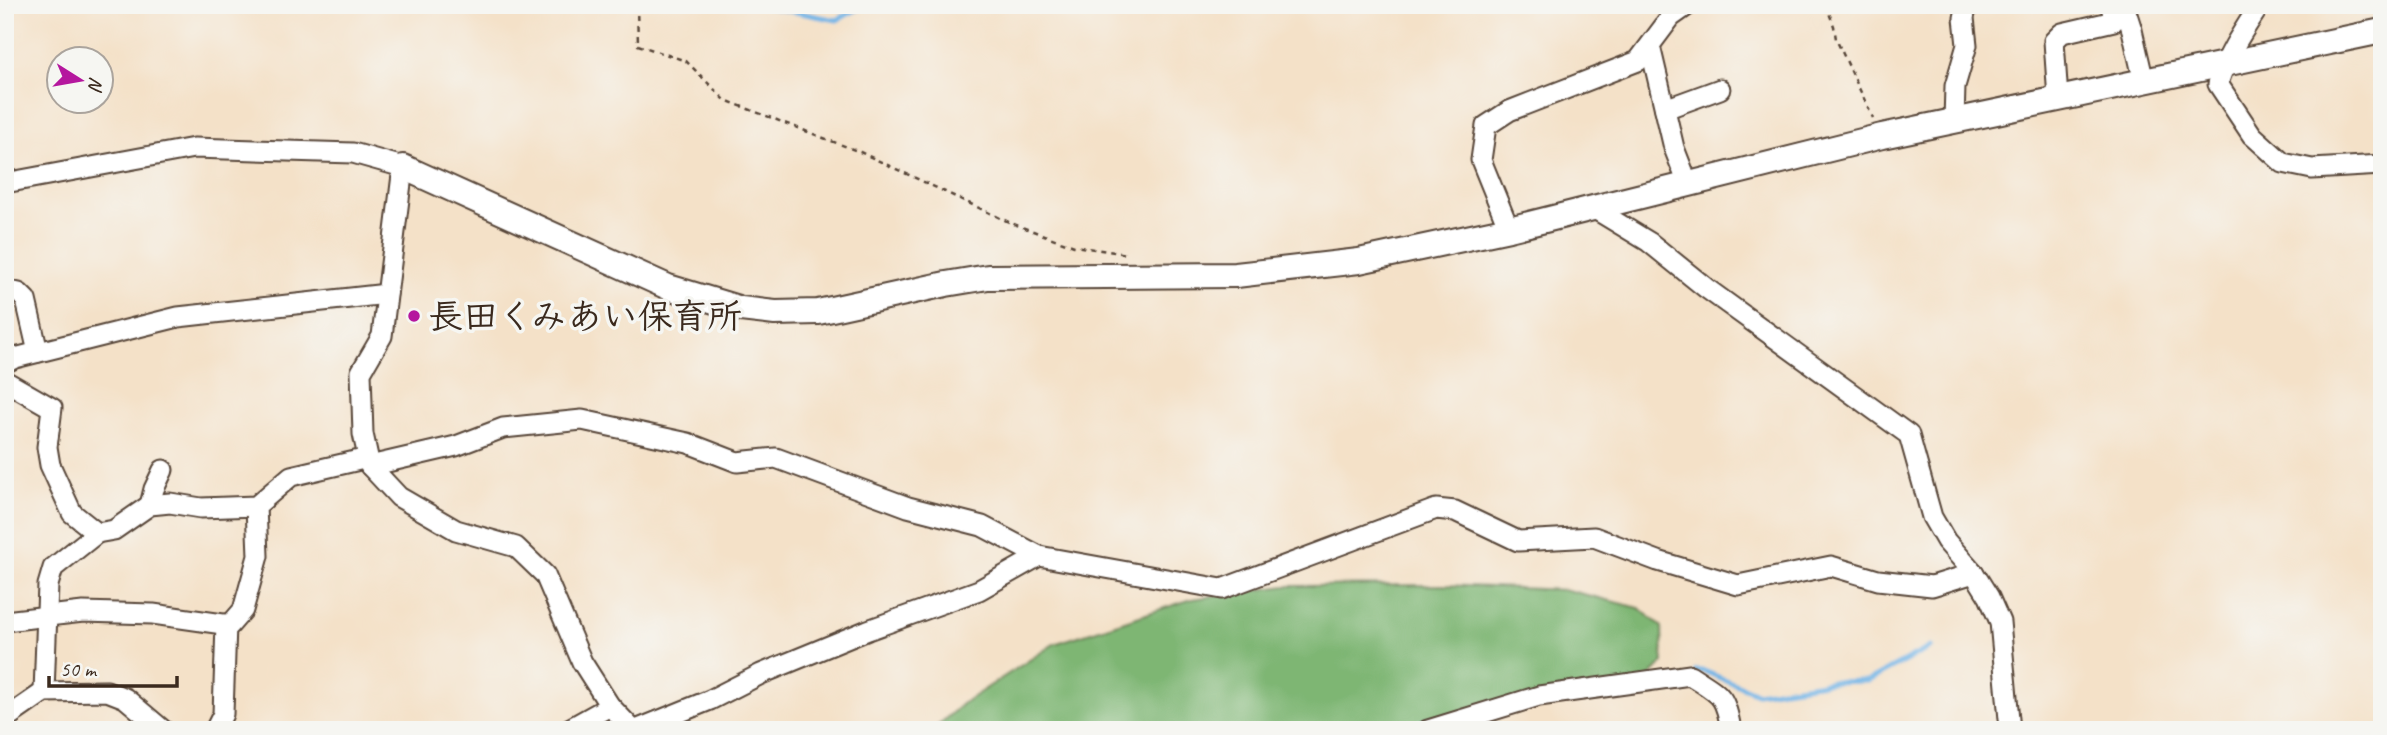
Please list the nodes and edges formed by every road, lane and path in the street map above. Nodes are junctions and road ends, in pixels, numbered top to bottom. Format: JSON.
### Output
{"nodes":[{"id":1,"x":637,"y":5,"type":"edge"},
{"id":2,"x":1688,"y":5,"type":"edge"},
{"id":3,"x":1826,"y":5,"type":"edge"},
{"id":4,"x":1967,"y":5,"type":"edge"},
{"id":5,"x":2111,"y":5,"type":"edge"},
{"id":6,"x":2124,"y":5,"type":"edge"},
{"id":7,"x":2260,"y":5,"type":"edge"},
{"id":8,"x":2382,"y":31,"type":"edge"},
{"id":9,"x":1650,"y":46,"type":"junction"},
{"id":10,"x":2224,"y":65,"type":"junction"},
{"id":11,"x":2144,"y":82,"type":"junction"},
{"id":12,"x":1720,"y":89,"type":"dead end"},
{"id":13,"x":2058,"y":99,"type":"junction"},
{"id":14,"x":1665,"y":108,"type":"junction"},
{"id":15,"x":1955,"y":121,"type":"junction"},
{"id":16,"x":1882,"y":136,"type":"junction"},
{"id":17,"x":2382,"y":165,"type":"edge"},
{"id":18,"x":403,"y":167,"type":"junction"},
{"id":19,"x":5,"y":183,"type":"edge"},
{"id":20,"x":1688,"y":184,"type":"junction"},
{"id":21,"x":1593,"y":208,"type":"junction"},
{"id":22,"x":1509,"y":229,"type":"junction"},
{"id":23,"x":1135,"y":254,"type":"dead end"},
{"id":24,"x":5,"y":290,"type":"edge"},
{"id":25,"x":387,"y":295,"type":"junction"},
{"id":26,"x":38,"y":352,"type":"junction"},
{"id":27,"x":5,"y":363,"type":"edge"},
{"id":28,"x":5,"y":382,"type":"edge"},
{"id":29,"x":369,"y":462,"type":"junction"},
{"id":30,"x":163,"y":470,"type":"dead end"},
{"id":31,"x":150,"y":505,"type":"junction"},
{"id":32,"x":256,"y":506,"type":"junction"},
{"id":33,"x":97,"y":533,"type":"junction"},
{"id":34,"x":1039,"y":556,"type":"junction"},
{"id":35,"x":1974,"y":573,"type":"junction"},
{"id":36,"x":47,"y":617,"type":"junction"},
{"id":37,"x":5,"y":621,"type":"edge"},
{"id":38,"x":226,"y":624,"type":"junction"},
{"id":39,"x":44,"y":692,"type":"junction"},
{"id":40,"x":610,"y":706,"type":"junction"},
{"id":41,"x":5,"y":719,"type":"edge"},
{"id":42,"x":163,"y":730,"type":"edge"},
{"id":43,"x":215,"y":730,"type":"edge"},
{"id":44,"x":567,"y":730,"type":"edge"},
{"id":45,"x":635,"y":730,"type":"edge"},
{"id":46,"x":1428,"y":730,"type":"edge"},
{"id":47,"x":1731,"y":730,"type":"edge"},
{"id":48,"x":2010,"y":730,"type":"edge"}],
"edges":[{"from":1,"to":23,"type":"path"},
{"from":2,"to":9,"type":"street"},
{"from":3,"to":16,"type":"path"},
{"from":4,"to":15,"type":"street"},
{"from":5,"to":13,"type":"street"},
{"from":6,"to":11,"type":"street"},
{"from":7,"to":10,"type":"street"},
{"from":8,"to":10,"type":"street"},
{"from":9,"to":14,"type":"street"},
{"from":9,"to":22,"type":"street"},
{"from":10,"to":11,"type":"street"},
{"from":10,"to":17,"type":"street"},
{"from":11,"to":13,"type":"street"},
{"from":12,"to":14,"type":"street"},
{"from":13,"to":15,"type":"street"},
{"from":14,"to":20,"type":"street"},
{"from":15,"to":16,"type":"street"},
{"from":16,"to":20,"type":"street"},
{"from":18,"to":19,"type":"street"},
{"from":18,"to":22,"type":"street"},
{"from":18,"to":25,"type":"street"},
{"from":20,"to":21,"type":"street"},
{"from":21,"to":22,"type":"street"},
{"from":21,"to":35,"type":"street"},
{"from":24,"to":26,"type":"street"},
{"from":25,"to":26,"type":"street"},
{"from":25,"to":29,"type":"street"},
{"from":26,"to":27,"type":"street"},
{"from":28,"to":33,"type":"street"},
{"from":29,"to":32,"type":"street"},
{"from":29,"to":34,"type":"street"},
{"from":29,"to":40,"type":"street"},
{"from":30,"to":31,"type":"street"},
{"from":31,"to":32,"type":"street"},
{"from":31,"to":33,"type":"street"},
{"from":32,"to":38,"type":"street"},
{"from":33,"to":36,"type":"street"},
{"from":34,"to":35,"type":"street"},
{"from":34,"to":45,"type":"street"},
{"from":35,"to":48,"type":"street"},
{"from":36,"to":37,"type":"street"},
{"from":36,"to":38,"type":"street"},
{"from":36,"to":39,"type":"street"},
{"from":38,"to":43,"type":"street"},
{"from":39,"to":41,"type":"street"},
{"from":39,"to":42,"type":"street"},
{"from":40,"to":44,"type":"street"},
{"from":40,"to":45,"type":"street"},
{"from":46,"to":47,"type":"street"}]}
